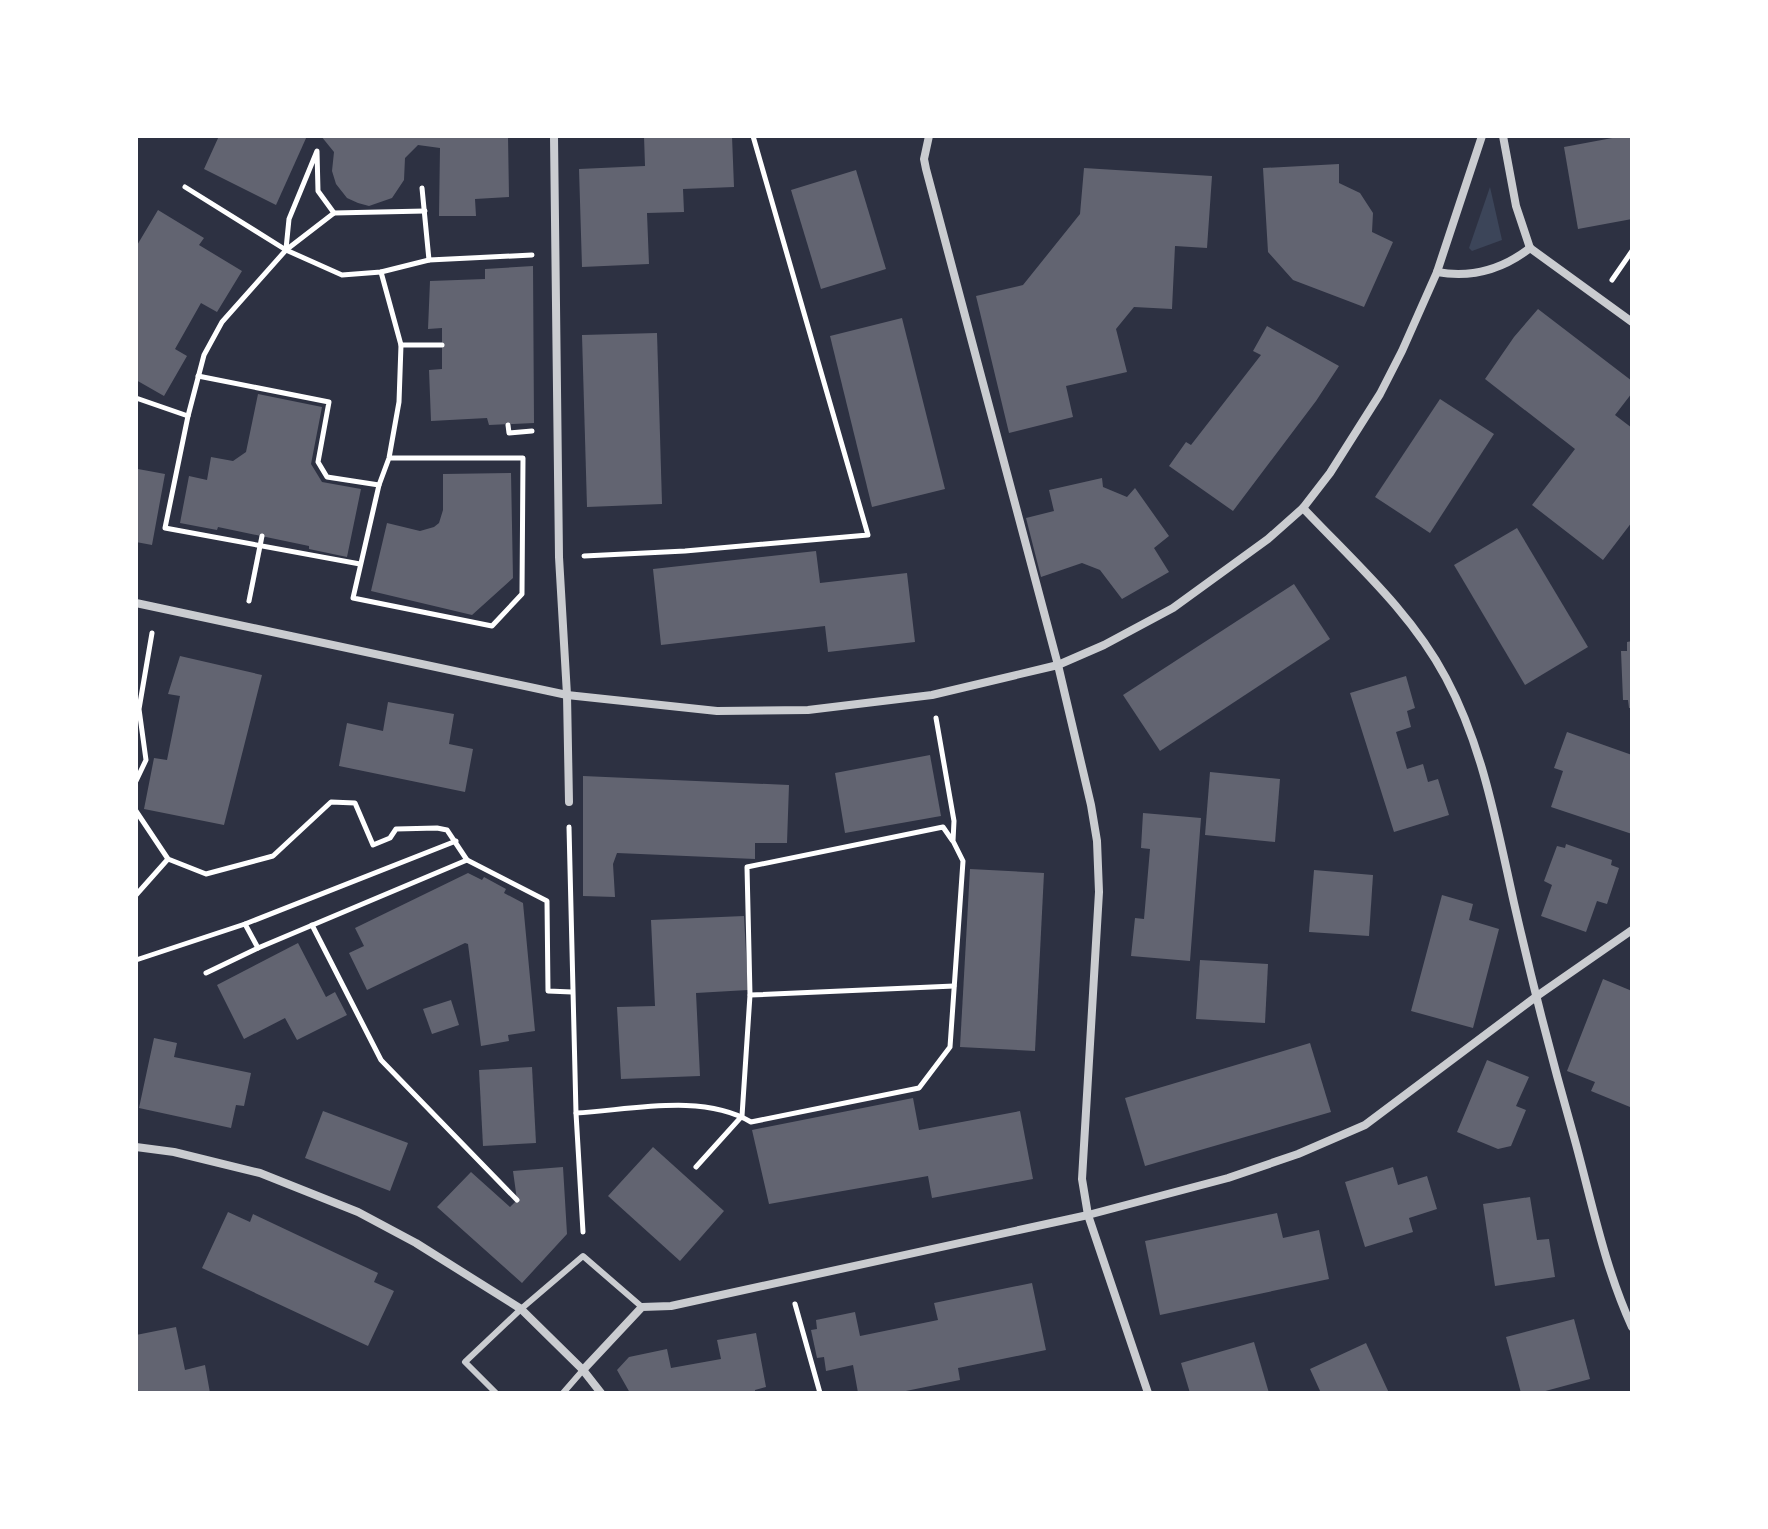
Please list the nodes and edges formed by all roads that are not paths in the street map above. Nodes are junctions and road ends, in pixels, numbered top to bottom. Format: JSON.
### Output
{"nodes":[{"id":1,"x":554,"y":136,"type":"edge"},
{"id":2,"x":929,"y":136,"type":"edge"},
{"id":3,"x":1482,"y":136,"type":"edge"},
{"id":4,"x":1503,"y":136,"type":"edge"},
{"id":5,"x":1530,"y":248,"type":"junction"},
{"id":6,"x":1437,"y":272,"type":"junction"},
{"id":7,"x":1632,"y":322,"type":"edge"},
{"id":8,"x":1303,"y":508,"type":"junction"},
{"id":9,"x":136,"y":603,"type":"edge"},
{"id":10,"x":1058,"y":665,"type":"junction"},
{"id":11,"x":567,"y":695,"type":"junction"},
{"id":12,"x":569,"y":802,"type":"road end"},
{"id":13,"x":1632,"y":930,"type":"edge"},
{"id":14,"x":1537,"y":996,"type":"junction"},
{"id":15,"x":136,"y":1147,"type":"edge"},
{"id":16,"x":1088,"y":1215,"type":"junction"},
{"id":17,"x":642,"y":1307,"type":"junction"},
{"id":18,"x":521,"y":1309,"type":"junction"},
{"id":19,"x":1632,"y":1327,"type":"edge"},
{"id":20,"x":583,"y":1370,"type":"junction"},
{"id":21,"x":496,"y":1393,"type":"edge"},
{"id":22,"x":563,"y":1393,"type":"edge"},
{"id":23,"x":601,"y":1393,"type":"edge"},
{"id":24,"x":1148,"y":1393,"type":"edge"}],
"edges":[{"from":1,"to":11,"type":"street"},
{"from":2,"to":10,"type":"street"},
{"from":3,"to":6,"type":"street"},
{"from":4,"to":5,"type":"street"},
{"from":5,"to":6,"type":"street"},
{"from":5,"to":7,"type":"street"},
{"from":6,"to":8,"type":"street"},
{"from":8,"to":10,"type":"street"},
{"from":8,"to":14,"type":"street"},
{"from":9,"to":11,"type":"street"},
{"from":10,"to":11,"type":"street"},
{"from":10,"to":16,"type":"street"},
{"from":11,"to":12,"type":"street"},
{"from":13,"to":14,"type":"street"},
{"from":14,"to":16,"type":"street"},
{"from":14,"to":19,"type":"street"},
{"from":15,"to":18,"type":"street"},
{"from":16,"to":17,"type":"street"},
{"from":16,"to":24,"type":"street"},
{"from":17,"to":18,"type":"lane"},
{"from":17,"to":20,"type":"street"},
{"from":18,"to":20,"type":"street"},
{"from":18,"to":21,"type":"lane"},
{"from":20,"to":22,"type":"lane"},
{"from":20,"to":23,"type":"street"}]}
